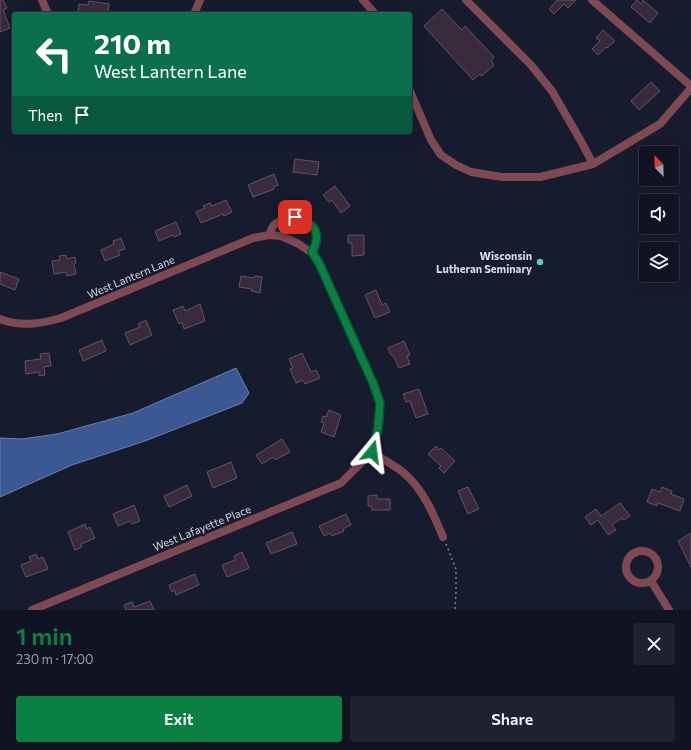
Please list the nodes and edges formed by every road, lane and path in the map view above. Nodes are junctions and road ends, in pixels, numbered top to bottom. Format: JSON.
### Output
{"nodes":[{"id":1,"x":42,"y":0,"type":"edge"},
{"id":2,"x":200,"y":0,"type":"edge"},
{"id":3,"x":363,"y":0,"type":"edge"},
{"id":4,"x":466,"y":0,"type":"edge"},
{"id":5,"x":592,"y":0,"type":"edge"},
{"id":6,"x":47,"y":12,"type":"edge"},
{"id":7,"x":195,"y":12,"type":"edge"},
{"id":8,"x":373,"y":12,"type":"edge"},
{"id":9,"x":691,"y":87,"type":"edge"},
{"id":10,"x":412,"y":96,"type":"edge"},
{"id":11,"x":593,"y":164,"type":"junction"},
{"id":12,"x":269,"y":234,"type":"junction"},
{"id":13,"x":312,"y":252,"type":"junction"},
{"id":14,"x":0,"y":319,"type":"edge"},
{"id":15,"x":372,"y":452,"type":"junction"},
{"id":16,"x":443,"y":537,"type":"joint"},
{"id":17,"x":651,"y":581,"type":"junction"},
{"id":18,"x":32,"y":610,"type":"edge"},
{"id":19,"x":454,"y":610,"type":"edge"},
{"id":20,"x":669,"y":610,"type":"edge"}],
"edges":[{"from":1,"to":6,"type":"street"},
{"from":2,"to":7,"type":"street"},
{"from":3,"to":8,"type":"street"},
{"from":4,"to":11,"type":"street"},
{"from":5,"to":9,"type":"street"},
{"from":9,"to":11,"type":"street"},
{"from":10,"to":11,"type":"street"},
{"from":12,"to":13,"type":"street"},
{"from":12,"to":13,"type":"street"},
{"from":12,"to":14,"type":"street","name":"West Lantern Lane"},
{"from":13,"to":15,"type":"street"},
{"from":15,"to":16,"type":"street"},
{"from":15,"to":18,"type":"street","name":"West Lafayette Place"},
{"from":16,"to":19,"type":"path"},
{"from":17,"to":17,"type":"street"},
{"from":17,"to":20,"type":"street"}]}
